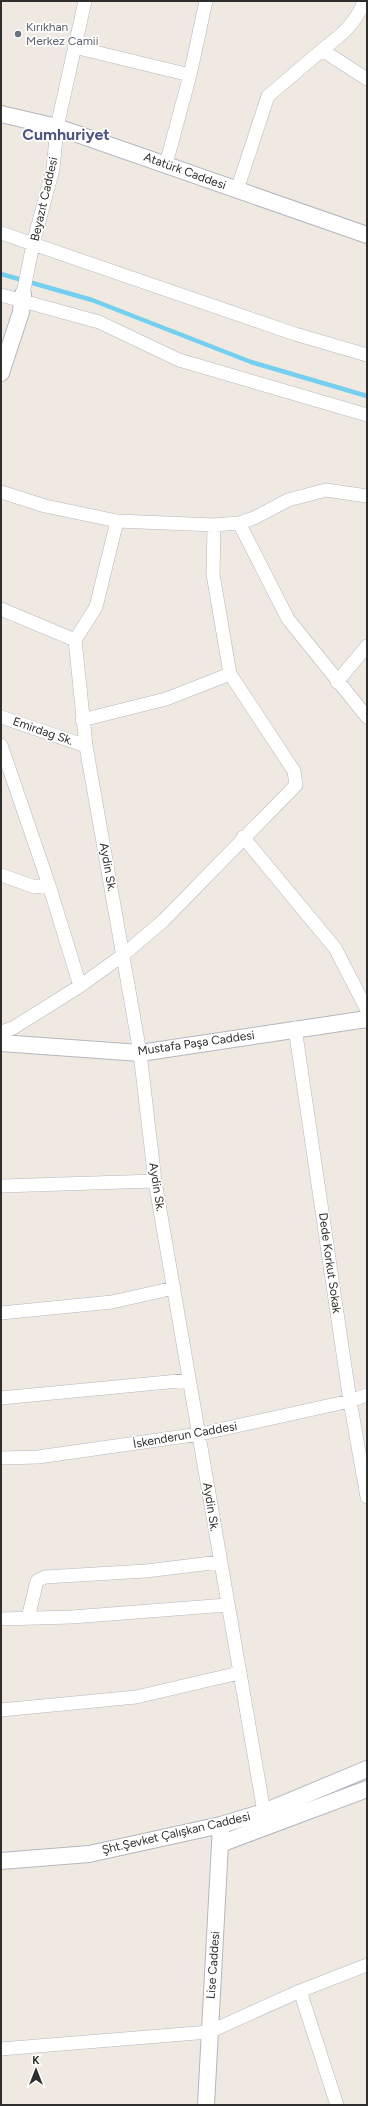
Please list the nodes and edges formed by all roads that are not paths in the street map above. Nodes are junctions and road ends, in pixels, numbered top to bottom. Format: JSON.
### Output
{"nodes":[{"id":1,"x":85,"y":1,"type":"edge"},
{"id":2,"x":206,"y":1,"type":"edge"},
{"id":3,"x":364,"y":1,"type":"edge"},
{"id":4,"x":74,"y":47,"type":"junction"},
{"id":5,"x":322,"y":50,"type":"junction"},
{"id":6,"x":190,"y":75,"type":"junction"},
{"id":7,"x":367,"y":79,"type":"edge"},
{"id":8,"x":1,"y":114,"type":"edge"},
{"id":9,"x":57,"y":127,"type":"junction"},
{"id":10,"x":166,"y":164,"type":"junction"},
{"id":11,"x":237,"y":190,"type":"junction"},
{"id":12,"x":1,"y":233,"type":"edge"},
{"id":13,"x":367,"y":235,"type":"edge"},
{"id":14,"x":33,"y":244,"type":"junction"},
{"id":15,"x":1,"y":294,"type":"edge"},
{"id":16,"x":23,"y":297,"type":"junction"},
{"id":17,"x":367,"y":355,"type":"edge"},
{"id":18,"x":1,"y":373,"type":"edge"},
{"id":19,"x":367,"y":415,"type":"edge"},
{"id":20,"x":1,"y":492,"type":"edge"},
{"id":21,"x":367,"y":496,"type":"edge"},
{"id":22,"x":117,"y":522,"type":"junction"},
{"id":23,"x":239,"y":523,"type":"junction"},
{"id":24,"x":214,"y":525,"type":"junction"},
{"id":25,"x":1,"y":609,"type":"edge"},
{"id":26,"x":74,"y":640,"type":"junction"},
{"id":27,"x":367,"y":646,"type":"edge"},
{"id":28,"x":230,"y":674,"type":"junction"},
{"id":29,"x":337,"y":682,"type":"junction"},
{"id":30,"x":1,"y":717,"type":"edge"},
{"id":31,"x":367,"y":717,"type":"edge"},
{"id":32,"x":82,"y":720,"type":"junction"},
{"id":33,"x":1,"y":745,"type":"edge"},
{"id":34,"x":86,"y":746,"type":"junction"},
{"id":35,"x":243,"y":837,"type":"junction"},
{"id":36,"x":1,"y":876,"type":"edge"},
{"id":37,"x":49,"y":885,"type":"junction"},
{"id":38,"x":123,"y":955,"type":"junction"},
{"id":39,"x":80,"y":986,"type":"junction"},
{"id":40,"x":367,"y":1010,"type":"edge"},
{"id":41,"x":367,"y":1019,"type":"edge"},
{"id":42,"x":295,"y":1028,"type":"junction"},
{"id":43,"x":1,"y":1032,"type":"edge"},
{"id":44,"x":1,"y":1043,"type":"edge"},
{"id":45,"x":140,"y":1053,"type":"junction"},
{"id":46,"x":155,"y":1181,"type":"junction"},
{"id":47,"x":1,"y":1186,"type":"edge"},
{"id":48,"x":174,"y":1288,"type":"junction"},
{"id":49,"x":1,"y":1313,"type":"edge"},
{"id":50,"x":189,"y":1380,"type":"junction"},
{"id":51,"x":367,"y":1395,"type":"edge"},
{"id":52,"x":1,"y":1398,"type":"edge"},
{"id":53,"x":350,"y":1401,"type":"junction"},
{"id":54,"x":200,"y":1434,"type":"junction"},
{"id":55,"x":1,"y":1458,"type":"edge"},
{"id":56,"x":367,"y":1497,"type":"edge"},
{"id":57,"x":220,"y":1562,"type":"junction"},
{"id":58,"x":227,"y":1605,"type":"junction"},
{"id":59,"x":28,"y":1618,"type":"junction"},
{"id":60,"x":1,"y":1619,"type":"edge"},
{"id":61,"x":239,"y":1673,"type":"junction"},
{"id":62,"x":1,"y":1710,"type":"edge"},
{"id":63,"x":367,"y":1769,"type":"edge"},
{"id":64,"x":367,"y":1789,"type":"edge"},
{"id":65,"x":264,"y":1812,"type":"junction"},
{"id":66,"x":221,"y":1825,"type":"junction"},
{"id":67,"x":220,"y":1844,"type":"junction"},
{"id":68,"x":1,"y":1861,"type":"edge"},
{"id":69,"x":367,"y":1965,"type":"edge"},
{"id":70,"x":300,"y":1991,"type":"junction"},
{"id":71,"x":208,"y":2032,"type":"junction"},
{"id":72,"x":1,"y":2049,"type":"edge"},
{"id":73,"x":206,"y":2105,"type":"edge"},
{"id":74,"x":337,"y":2105,"type":"edge"}],
"edges":[{"from":1,"to":4,"type":"street","name":"Beyazıt Caddesi"},
{"from":2,"to":6,"type":"street"},
{"from":3,"to":5,"type":"street"},
{"from":4,"to":6,"type":"street"},
{"from":4,"to":9,"type":"street","name":"Beyazıt Caddesi"},
{"from":5,"to":7,"type":"street"},
{"from":5,"to":11,"type":"street"},
{"from":6,"to":10,"type":"street"},
{"from":8,"to":9,"type":"street","name":"Atatürk Caddesi"},
{"from":9,"to":10,"type":"street","name":"Atatürk Caddesi"},
{"from":9,"to":14,"type":"street","name":"Beyazıt Caddesi"},
{"from":10,"to":11,"type":"street","name":"Atatürk Caddesi"},
{"from":11,"to":13,"type":"street","name":"Atatürk Caddesi"},
{"from":12,"to":14,"type":"street"},
{"from":14,"to":16,"type":"street","name":"Beyazıt Caddesi"},
{"from":14,"to":17,"type":"street"},
{"from":15,"to":16,"type":"street"},
{"from":16,"to":18,"type":"street","name":"Beyazıt Caddesi"},
{"from":16,"to":19,"type":"street"},
{"from":20,"to":22,"type":"street"},
{"from":21,"to":23,"type":"street"},
{"from":22,"to":24,"type":"street"},
{"from":22,"to":26,"type":"street"},
{"from":23,"to":24,"type":"street"},
{"from":23,"to":29,"type":"street"},
{"from":24,"to":28,"type":"street"},
{"from":25,"to":26,"type":"street"},
{"from":26,"to":32,"type":"street","name":"Aydin Sk."},
{"from":27,"to":29,"type":"street"},
{"from":28,"to":32,"type":"street"},
{"from":28,"to":35,"type":"street"},
{"from":29,"to":31,"type":"street"},
{"from":30,"to":34,"type":"street","name":"Emirdag Sk."},
{"from":32,"to":34,"type":"street","name":"Aydin Sk."},
{"from":33,"to":37,"type":"street"},
{"from":34,"to":38,"type":"street","name":"Aydin Sk."},
{"from":35,"to":38,"type":"street"},
{"from":35,"to":40,"type":"street"},
{"from":36,"to":37,"type":"street"},
{"from":37,"to":39,"type":"street"},
{"from":38,"to":39,"type":"street"},
{"from":38,"to":45,"type":"street","name":"Aydin Sk."},
{"from":39,"to":43,"type":"street"},
{"from":41,"to":42,"type":"street","name":"Mustafa Paşa Caddesi"},
{"from":42,"to":45,"type":"street","name":"Mustafa Paşa Caddesi"},
{"from":42,"to":53,"type":"street","name":"Dede Korkut Sokak"},
{"from":44,"to":45,"type":"street","name":"Mustafa Paşa Caddesi"},
{"from":45,"to":46,"type":"street","name":"Aydin Sk."},
{"from":46,"to":47,"type":"street"},
{"from":46,"to":48,"type":"street","name":"Aydin Sk."},
{"from":48,"to":49,"type":"street"},
{"from":48,"to":50,"type":"street","name":"Aydin Sk."},
{"from":50,"to":52,"type":"street"},
{"from":50,"to":54,"type":"street","name":"Aydin Sk."},
{"from":51,"to":53,"type":"street","name":"İskenderun Caddesi"},
{"from":53,"to":54,"type":"street","name":"İskenderun Caddesi"},
{"from":53,"to":56,"type":"street","name":"Dede Korkut Sokak"},
{"from":54,"to":55,"type":"street","name":"İskenderun Caddesi"},
{"from":54,"to":57,"type":"street","name":"Aydin Sk."},
{"from":57,"to":58,"type":"street","name":"Aydin Sk."},
{"from":57,"to":59,"type":"street"},
{"from":58,"to":59,"type":"street"},
{"from":58,"to":61,"type":"street","name":"Aydin Sk."},
{"from":59,"to":60,"type":"street"},
{"from":61,"to":62,"type":"street"},
{"from":61,"to":65,"type":"street","name":"Aydin Sk."},
{"from":63,"to":65,"type":"street","name":"Şht.Şevket Çalışkan Caddesi"},
{"from":64,"to":67,"type":"street"},
{"from":65,"to":66,"type":"street","name":"Şht.Şevket Çalışkan Caddesi"},
{"from":66,"to":67,"type":"street","name":"Lise Caddesi"},
{"from":66,"to":68,"type":"street","name":"Şht.Şevket Çalışkan Caddesi"},
{"from":67,"to":71,"type":"street","name":"Lise Caddesi"},
{"from":69,"to":70,"type":"street"},
{"from":70,"to":71,"type":"street"},
{"from":70,"to":74,"type":"street"},
{"from":71,"to":72,"type":"street"},
{"from":71,"to":73,"type":"street","name":"Lise Caddesi"}]}
